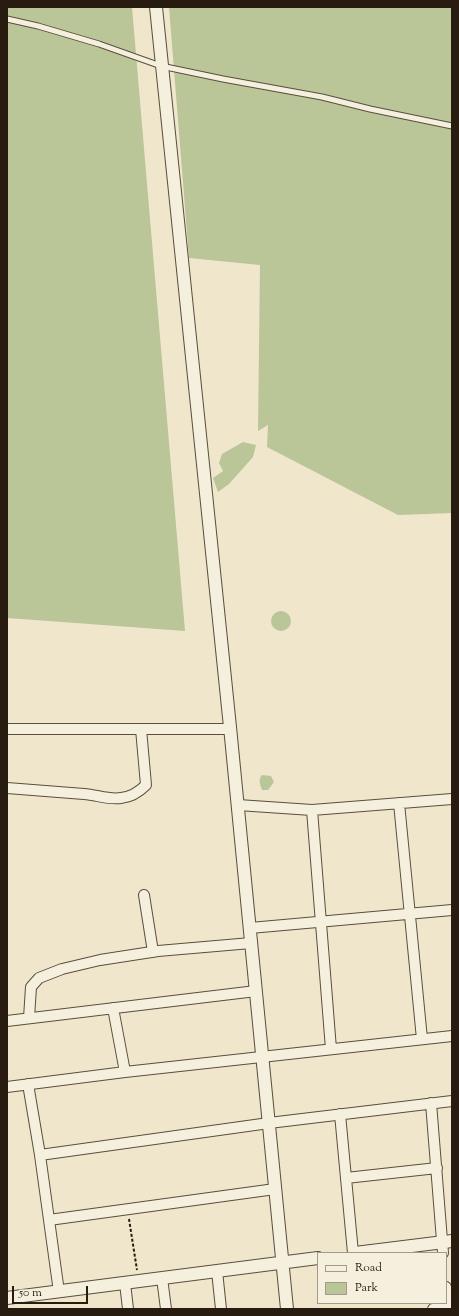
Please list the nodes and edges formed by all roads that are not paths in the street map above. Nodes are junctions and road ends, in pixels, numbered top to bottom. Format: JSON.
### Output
{"nodes":[{"id":1,"x":156,"y":7,"type":"edge"},
{"id":2,"x":7,"y":19,"type":"edge"},
{"id":3,"x":162,"y":66,"type":"junction"},
{"id":4,"x":452,"y":126,"type":"edge"},
{"id":5,"x":7,"y":729,"type":"edge"},
{"id":6,"x":141,"y":729,"type":"junction"},
{"id":7,"x":230,"y":729,"type":"junction"},
{"id":8,"x":7,"y":788,"type":"edge"},
{"id":9,"x":452,"y":799,"type":"edge"},
{"id":10,"x":399,"y":803,"type":"junction"},
{"id":11,"x":238,"y":805,"type":"junction"},
{"id":12,"x":312,"y":810,"type":"junction"},
{"id":13,"x":144,"y":895,"type":"dead end"},
{"id":14,"x":452,"y":910,"type":"edge"},
{"id":15,"x":409,"y":914,"type":"junction"},
{"id":16,"x":321,"y":922,"type":"junction"},
{"id":17,"x":250,"y":928,"type":"junction"},
{"id":18,"x":251,"y":943,"type":"junction"},
{"id":19,"x":153,"y":952,"type":"junction"},
{"id":20,"x":256,"y":991,"type":"junction"},
{"id":21,"x":113,"y":1008,"type":"junction"},
{"id":22,"x":29,"y":1018,"type":"junction"},
{"id":23,"x":7,"y":1021,"type":"edge"},
{"id":24,"x":452,"y":1036,"type":"edge"},
{"id":25,"x":422,"y":1039,"type":"junction"},
{"id":26,"x":331,"y":1049,"type":"junction"},
{"id":27,"x":262,"y":1057,"type":"junction"},
{"id":28,"x":126,"y":1072,"type":"junction"},
{"id":29,"x":28,"y":1084,"type":"junction"},
{"id":30,"x":7,"y":1087,"type":"edge"},
{"id":31,"x":452,"y":1101,"type":"edge"},
{"id":32,"x":431,"y":1103,"type":"junction"},
{"id":33,"x":340,"y":1114,"type":"junction"},
{"id":34,"x":269,"y":1123,"type":"junction"},
{"id":35,"x":40,"y":1154,"type":"junction"},
{"id":36,"x":437,"y":1168,"type":"junction"},
{"id":37,"x":346,"y":1178,"type":"junction"},
{"id":38,"x":275,"y":1189,"type":"junction"},
{"id":39,"x":49,"y":1220,"type":"junction"},
{"id":40,"x":446,"y":1245,"type":"edge"},
{"id":41,"x":354,"y":1252,"type":"edge"},
{"id":42,"x":366,"y":1252,"type":"edge"},
{"id":43,"x":317,"y":1258,"type":"edge"},
{"id":44,"x":282,"y":1262,"type":"junction"},
{"id":45,"x":217,"y":1271,"type":"junction"},
{"id":46,"x":162,"y":1278,"type":"junction"},
{"id":47,"x":125,"y":1283,"type":"junction"},
{"id":48,"x":59,"y":1292,"type":"junction"},
{"id":49,"x":447,"y":1292,"type":"edge"},
{"id":50,"x":7,"y":1298,"type":"edge"},
{"id":51,"x":449,"y":1303,"type":"edge"},
{"id":52,"x":446,"y":1304,"type":"edge"},
{"id":53,"x":128,"y":1309,"type":"edge"},
{"id":54,"x":166,"y":1309,"type":"edge"},
{"id":55,"x":221,"y":1309,"type":"edge"},
{"id":56,"x":287,"y":1309,"type":"edge"},
{"id":57,"x":433,"y":1309,"type":"edge"}],
"edges":[{"from":1,"to":3,"type":"street"},
{"from":2,"to":3,"type":"lane"},
{"from":3,"to":4,"type":"lane"},
{"from":3,"to":7,"type":"street"},
{"from":5,"to":6,"type":"street"},
{"from":6,"to":7,"type":"street"},
{"from":6,"to":8,"type":"street"},
{"from":7,"to":11,"type":"street"},
{"from":9,"to":10,"type":"street"},
{"from":10,"to":12,"type":"street"},
{"from":10,"to":15,"type":"street"},
{"from":11,"to":12,"type":"street"},
{"from":11,"to":17,"type":"street"},
{"from":12,"to":16,"type":"street"},
{"from":13,"to":19,"type":"street"},
{"from":14,"to":15,"type":"street"},
{"from":15,"to":16,"type":"street"},
{"from":15,"to":25,"type":"street"},
{"from":16,"to":17,"type":"street"},
{"from":16,"to":26,"type":"street"},
{"from":17,"to":18,"type":"street"},
{"from":18,"to":19,"type":"street"},
{"from":18,"to":20,"type":"street"},
{"from":19,"to":22,"type":"street"},
{"from":20,"to":21,"type":"street"},
{"from":20,"to":27,"type":"street"},
{"from":21,"to":22,"type":"street"},
{"from":21,"to":28,"type":"street"},
{"from":22,"to":23,"type":"street"},
{"from":24,"to":25,"type":"street"},
{"from":25,"to":26,"type":"street"},
{"from":26,"to":27,"type":"street"},
{"from":27,"to":28,"type":"street"},
{"from":27,"to":34,"type":"street"},
{"from":28,"to":29,"type":"street"},
{"from":29,"to":30,"type":"street"},
{"from":29,"to":35,"type":"street"},
{"from":31,"to":32,"type":"street"},
{"from":32,"to":33,"type":"street"},
{"from":32,"to":36,"type":"street"},
{"from":33,"to":34,"type":"street"},
{"from":33,"to":37,"type":"street"},
{"from":34,"to":35,"type":"street"},
{"from":34,"to":38,"type":"street"},
{"from":35,"to":39,"type":"street"},
{"from":36,"to":37,"type":"street"},
{"from":36,"to":40,"type":"street"},
{"from":37,"to":41,"type":"street"},
{"from":38,"to":39,"type":"street"},
{"from":38,"to":44,"type":"street"},
{"from":39,"to":48,"type":"street"},
{"from":40,"to":42,"type":"street"},
{"from":43,"to":44,"type":"street"},
{"from":44,"to":45,"type":"street"},
{"from":44,"to":56,"type":"street"},
{"from":45,"to":46,"type":"street"},
{"from":45,"to":55,"type":"street"},
{"from":46,"to":47,"type":"street"},
{"from":46,"to":54,"type":"street"},
{"from":47,"to":48,"type":"street"},
{"from":47,"to":53,"type":"street"},
{"from":48,"to":50,"type":"street"},
{"from":49,"to":51,"type":"street"},
{"from":52,"to":57,"type":"street"}]}
